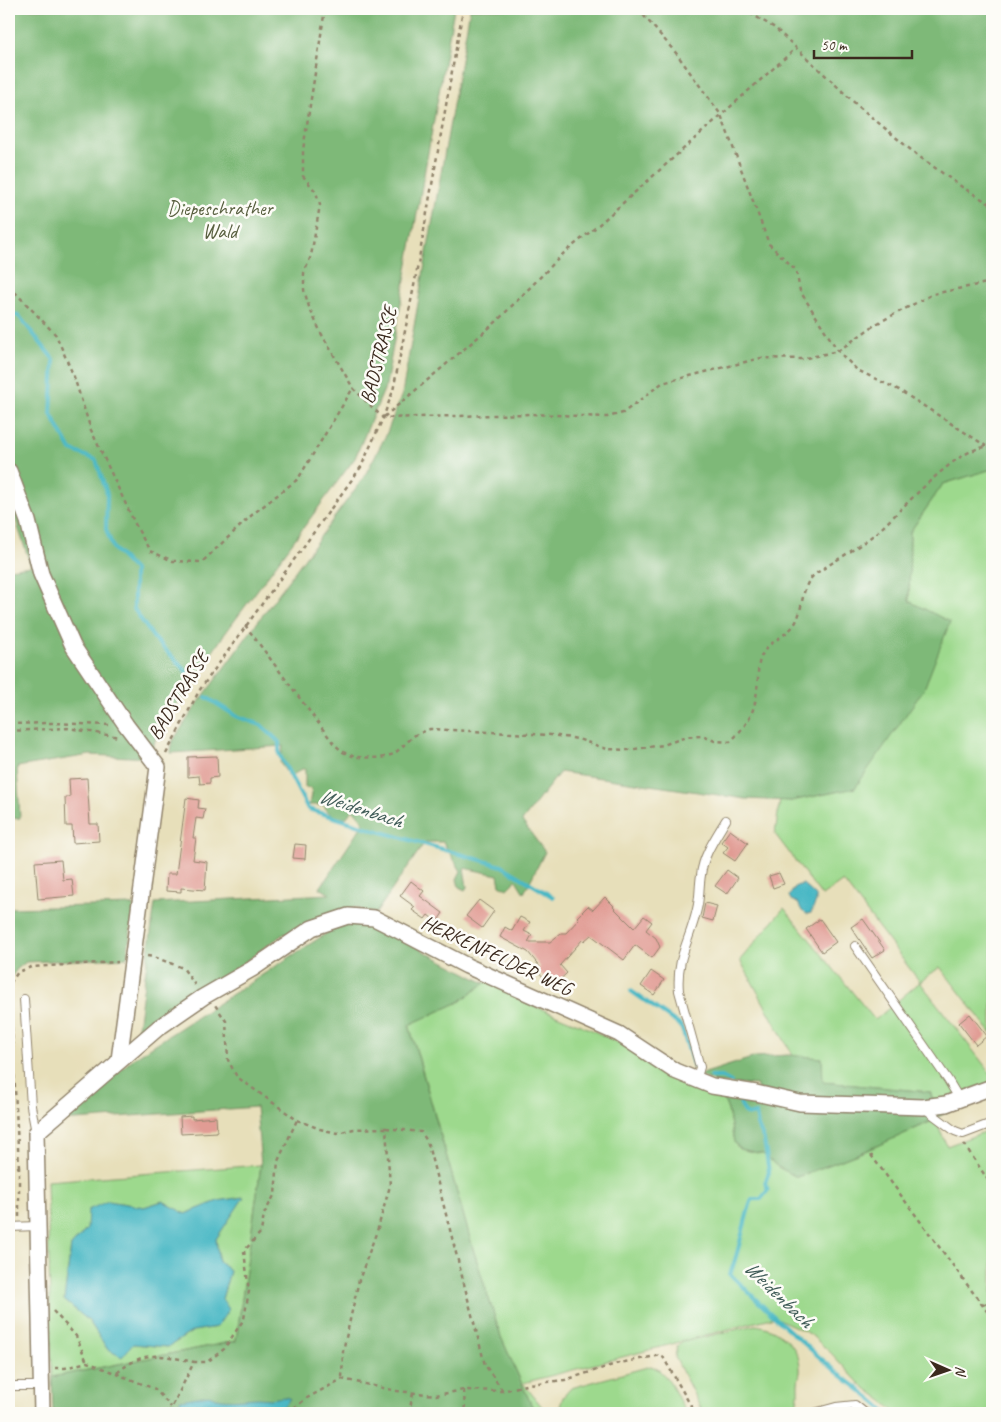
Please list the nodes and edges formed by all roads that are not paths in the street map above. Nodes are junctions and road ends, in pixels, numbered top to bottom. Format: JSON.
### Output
{"nodes":[{"id":1,"x":9,"y":471,"type":"edge"},
{"id":2,"x":726,"y":820,"type":"dead end"},
{"id":3,"x":855,"y":946,"type":"dead end"},
{"id":4,"x":24,"y":999,"type":"dead end"},
{"id":5,"x":119,"y":1060,"type":"junction"},
{"id":6,"x":696,"y":1081,"type":"junction"},
{"id":7,"x":992,"y":1087,"type":"edge"},
{"id":8,"x":960,"y":1100,"type":"junction"},
{"id":9,"x":923,"y":1107,"type":"junction"},
{"id":10,"x":992,"y":1123,"type":"edge"},
{"id":11,"x":36,"y":1133,"type":"junction"},
{"id":12,"x":38,"y":1226,"type":"junction"},
{"id":13,"x":9,"y":1227,"type":"edge"},
{"id":14,"x":9,"y":1386,"type":"edge"},
{"id":15,"x":41,"y":1386,"type":"junction"},
{"id":16,"x":42,"y":1413,"type":"edge"},
{"id":17,"x":814,"y":1413,"type":"edge"},
{"id":18,"x":865,"y":1413,"type":"edge"}],
"edges":[{"from":1,"to":5,"type":"street","name":"BADSTRASSE"},
{"from":2,"to":6,"type":"lane"},
{"from":3,"to":8,"type":"lane"},
{"from":4,"to":11,"type":"lane"},
{"from":5,"to":6,"type":"street","name":"HERKENFELDER WEG"},
{"from":5,"to":11,"type":"street","name":"HERKENFELDER WEG"},
{"from":6,"to":9,"type":"street","name":"HERKENFELDER WEG"},
{"from":7,"to":8,"type":"street","name":"HERKENFELDER WEG"},
{"from":8,"to":9,"type":"street","name":"HERKENFELDER WEG"},
{"from":9,"to":10,"type":"lane"},
{"from":11,"to":12,"type":"street"},
{"from":12,"to":13,"type":"lane"},
{"from":12,"to":15,"type":"street"},
{"from":14,"to":15,"type":"lane"},
{"from":15,"to":16,"type":"street"},
{"from":17,"to":18,"type":"lane"}]}
